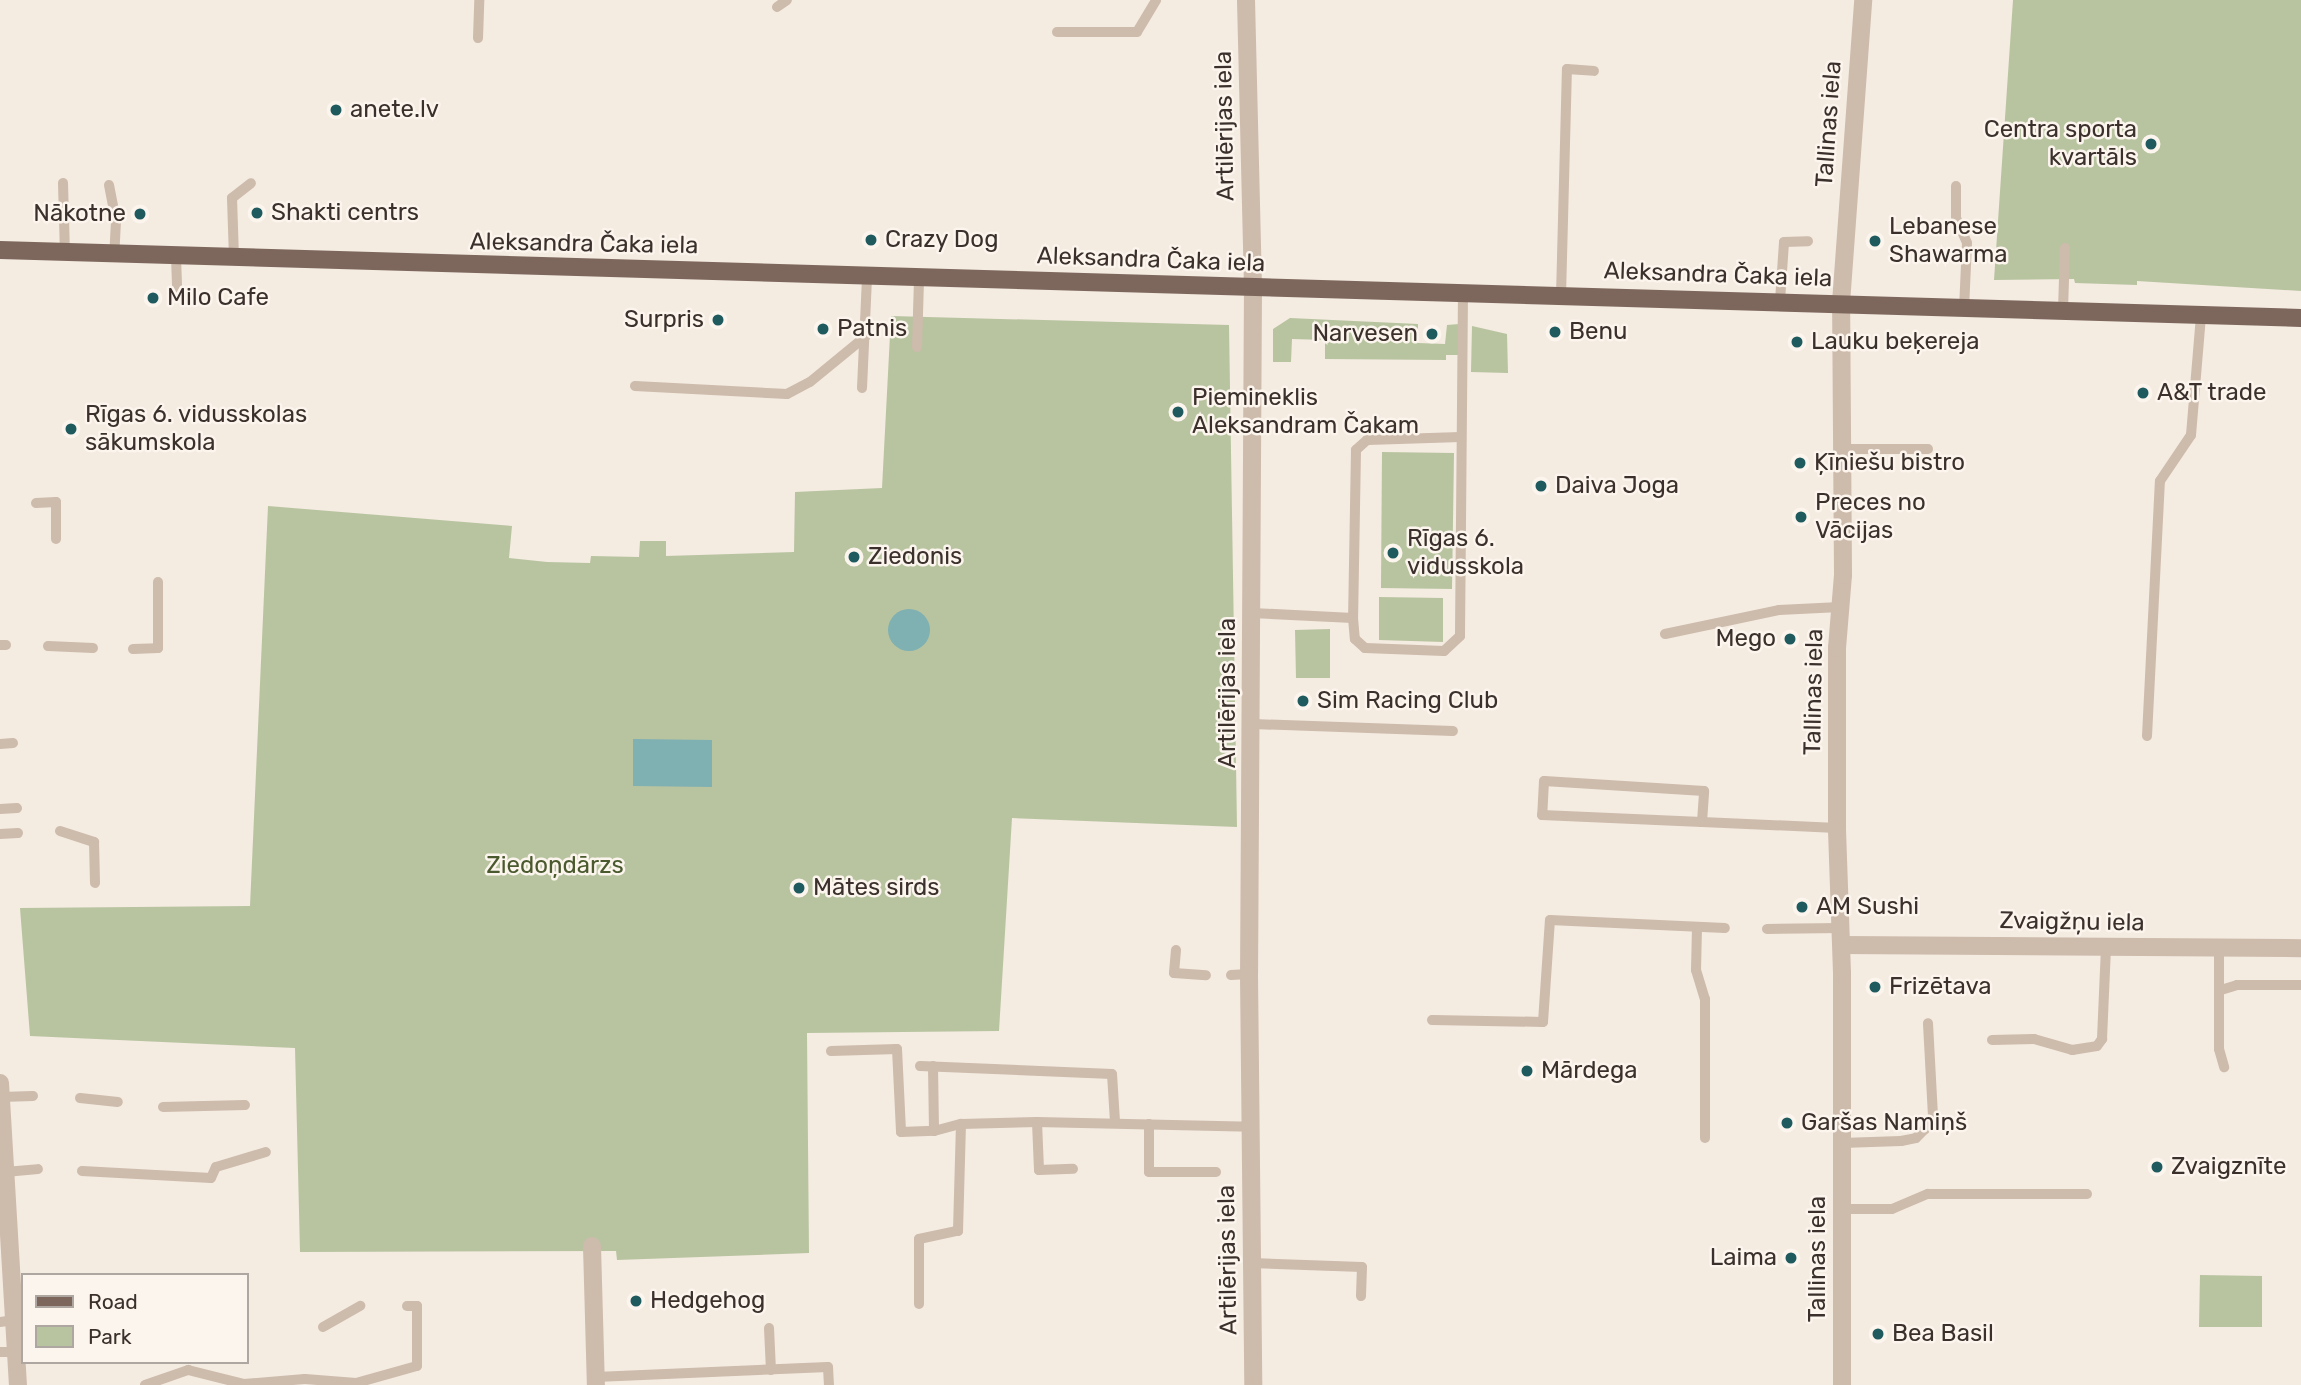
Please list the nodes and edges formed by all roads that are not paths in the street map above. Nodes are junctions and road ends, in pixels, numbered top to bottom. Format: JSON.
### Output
{"nodes":[{"id":1,"x":479,"y":0,"type":"edge"},
{"id":2,"x":788,"y":0,"type":"edge"},
{"id":3,"x":1156,"y":0,"type":"edge"},
{"id":4,"x":1246,"y":0,"type":"edge"},
{"id":5,"x":1863,"y":0,"type":"edge"},
{"id":6,"x":777,"y":7,"type":"dead end"},
{"id":7,"x":1057,"y":32,"type":"dead end"},
{"id":8,"x":478,"y":38,"type":"dead end"},
{"id":9,"x":1594,"y":71,"type":"dead end"},
{"id":10,"x":63,"y":183,"type":"dead end"},
{"id":11,"x":251,"y":183,"type":"dead end"},
{"id":12,"x":109,"y":185,"type":"dead end"},
{"id":13,"x":1956,"y":186,"type":"dead end"},
{"id":14,"x":1808,"y":241,"type":"dead end"},
{"id":15,"x":2065,"y":248,"type":"dead end"},
{"id":16,"x":0,"y":250,"type":"edge"},
{"id":17,"x":65,"y":253,"type":"junction"},
{"id":18,"x":114,"y":254,"type":"junction"},
{"id":19,"x":176,"y":256,"type":"junction"},
{"id":20,"x":234,"y":258,"type":"junction"},
{"id":21,"x":867,"y":276,"type":"junction"},
{"id":22,"x":919,"y":278,"type":"junction"},
{"id":23,"x":1253,"y":287,"type":"junction"},
{"id":24,"x":177,"y":289,"type":"dead end"},
{"id":25,"x":1463,"y":294,"type":"junction"},
{"id":26,"x":1561,"y":296,"type":"junction"},
{"id":27,"x":1780,"y":301,"type":"junction"},
{"id":28,"x":1842,"y":303,"type":"junction"},
{"id":29,"x":1964,"y":308,"type":"junction"},
{"id":30,"x":2063,"y":311,"type":"junction"},
{"id":31,"x":2201,"y":316,"type":"junction"},
{"id":32,"x":2301,"y":318,"type":"edge"},
{"id":33,"x":866,"y":335,"type":"junction"},
{"id":34,"x":917,"y":347,"type":"dead end"},
{"id":35,"x":635,"y":386,"type":"dead end"},
{"id":36,"x":862,"y":388,"type":"dead end"},
{"id":37,"x":1461,"y":437,"type":"junction"},
{"id":38,"x":1843,"y":449,"type":"junction"},
{"id":39,"x":1928,"y":449,"type":"dead end"},
{"id":40,"x":36,"y":503,"type":"dead end"},
{"id":41,"x":56,"y":538,"type":"dead end"},
{"id":42,"x":158,"y":582,"type":"dead end"},
{"id":43,"x":1840,"y":607,"type":"junction"},
{"id":44,"x":1252,"y":613,"type":"junction"},
{"id":45,"x":1353,"y":618,"type":"junction"},
{"id":46,"x":1665,"y":634,"type":"dead end"},
{"id":47,"x":48,"y":646,"type":"dead end"},
{"id":48,"x":93,"y":648,"type":"dead end"},
{"id":49,"x":133,"y":649,"type":"dead end"},
{"id":50,"x":1253,"y":724,"type":"junction"},
{"id":51,"x":1452,"y":731,"type":"dead end"},
{"id":52,"x":2147,"y":736,"type":"dead end"},
{"id":53,"x":13,"y":743,"type":"dead end"},
{"id":54,"x":0,"y":744,"type":"edge"},
{"id":55,"x":0,"y":808,"type":"edge"},
{"id":56,"x":17,"y":808,"type":"dead end"},
{"id":57,"x":1702,"y":822,"type":"junction"},
{"id":58,"x":1836,"y":828,"type":"junction"},
{"id":59,"x":60,"y":831,"type":"dead end"},
{"id":60,"x":18,"y":833,"type":"dead end"},
{"id":61,"x":0,"y":834,"type":"edge"},
{"id":62,"x":94,"y":883,"type":"dead end"},
{"id":63,"x":1697,"y":927,"type":"junction"},
{"id":64,"x":1725,"y":928,"type":"dead end"},
{"id":65,"x":1767,"y":929,"type":"dead end"},
{"id":66,"x":1841,"y":937,"type":"junction"},
{"id":67,"x":2105,"y":947,"type":"junction"},
{"id":68,"x":2219,"y":948,"type":"junction"},
{"id":69,"x":2301,"y":948,"type":"edge"},
{"id":70,"x":1176,"y":950,"type":"dead end"},
{"id":71,"x":1206,"y":975,"type":"dead end"},
{"id":72,"x":2301,"y":985,"type":"edge"},
{"id":73,"x":2221,"y":990,"type":"junction"},
{"id":74,"x":1432,"y":1020,"type":"dead end"},
{"id":75,"x":1928,"y":1023,"type":"dead end"},
{"id":76,"x":1993,"y":1040,"type":"dead end"},
{"id":77,"x":831,"y":1051,"type":"dead end"},
{"id":78,"x":920,"y":1066,"type":"dead end"},
{"id":79,"x":933,"y":1066,"type":"junction"},
{"id":80,"x":2224,"y":1067,"type":"dead end"},
{"id":81,"x":0,"y":1083,"type":"edge"},
{"id":82,"x":33,"y":1096,"type":"dead end"},
{"id":83,"x":1,"y":1097,"type":"edge"},
{"id":84,"x":80,"y":1098,"type":"dead end"},
{"id":85,"x":118,"y":1102,"type":"dead end"},
{"id":86,"x":245,"y":1105,"type":"dead end"},
{"id":87,"x":163,"y":1107,"type":"dead end"},
{"id":88,"x":1037,"y":1122,"type":"junction"},
{"id":89,"x":1115,"y":1122,"type":"junction"},
{"id":90,"x":961,"y":1124,"type":"junction"},
{"id":91,"x":1149,"y":1124,"type":"junction"},
{"id":92,"x":1251,"y":1127,"type":"junction"},
{"id":93,"x":934,"y":1131,"type":"junction"},
{"id":94,"x":1705,"y":1138,"type":"dead end"},
{"id":95,"x":1842,"y":1143,"type":"junction"},
{"id":96,"x":266,"y":1152,"type":"dead end"},
{"id":97,"x":3,"y":1169,"type":"edge"},
{"id":98,"x":38,"y":1169,"type":"dead end"},
{"id":99,"x":1073,"y":1169,"type":"dead end"},
{"id":100,"x":82,"y":1171,"type":"dead end"},
{"id":101,"x":1216,"y":1172,"type":"dead end"},
{"id":102,"x":2087,"y":1194,"type":"dead end"},
{"id":103,"x":1842,"y":1209,"type":"junction"},
{"id":104,"x":592,"y":1246,"type":"dead end"},
{"id":105,"x":5,"y":1258,"type":"edge"},
{"id":106,"x":1252,"y":1263,"type":"junction"},
{"id":107,"x":1362,"y":1296,"type":"dead end"},
{"id":108,"x":919,"y":1304,"type":"dead end"},
{"id":109,"x":360,"y":1306,"type":"dead end"},
{"id":110,"x":407,"y":1306,"type":"dead end"},
{"id":111,"x":14,"y":1307,"type":"edge"},
{"id":112,"x":323,"y":1326,"type":"dead end"},
{"id":113,"x":769,"y":1328,"type":"dead end"},
{"id":114,"x":8,"y":1352,"type":"edge"},
{"id":115,"x":771,"y":1370,"type":"junction"},
{"id":116,"x":596,"y":1381,"type":"edge"},
{"id":117,"x":19,"y":1385,"type":"edge"},
{"id":118,"x":145,"y":1385,"type":"edge"},
{"id":119,"x":829,"y":1385,"type":"edge"},
{"id":120,"x":1253,"y":1385,"type":"edge"},
{"id":121,"x":1834,"y":1385,"type":"edge"},
{"id":122,"x":1842,"y":1385,"type":"edge"}],
"edges":[{"from":1,"to":8,"type":"lane"},
{"from":2,"to":6,"type":"lane"},
{"from":3,"to":7,"type":"lane"},
{"from":4,"to":23,"type":"street","name":"Artilērijas iela"},
{"from":5,"to":28,"type":"street","name":"Tallinas iela"},
{"from":9,"to":26,"type":"lane"},
{"from":10,"to":17,"type":"lane"},
{"from":11,"to":20,"type":"lane"},
{"from":12,"to":18,"type":"lane"},
{"from":13,"to":29,"type":"lane"},
{"from":14,"to":27,"type":"lane"},
{"from":15,"to":30,"type":"lane"},
{"from":16,"to":17,"type":"main road","name":"Aleksandra Čaka iela"},
{"from":17,"to":18,"type":"main road","name":"Aleksandra Čaka iela"},
{"from":18,"to":19,"type":"main road","name":"Aleksandra Čaka iela"},
{"from":19,"to":20,"type":"main road","name":"Aleksandra Čaka iela"},
{"from":19,"to":24,"type":"lane"},
{"from":20,"to":21,"type":"main road","name":"Aleksandra Čaka iela"},
{"from":21,"to":22,"type":"main road","name":"Aleksandra Čaka iela"},
{"from":21,"to":33,"type":"lane"},
{"from":22,"to":23,"type":"main road","name":"Aleksandra Čaka iela"},
{"from":22,"to":34,"type":"lane"},
{"from":23,"to":25,"type":"main road","name":"Aleksandra Čaka iela"},
{"from":23,"to":44,"type":"street","name":"Artilērijas iela"},
{"from":25,"to":26,"type":"main road","name":"Aleksandra Čaka iela"},
{"from":25,"to":37,"type":"lane"},
{"from":26,"to":27,"type":"main road","name":"Aleksandra Čaka iela"},
{"from":27,"to":28,"type":"main road","name":"Aleksandra Čaka iela"},
{"from":28,"to":29,"type":"main road","name":"Aleksandra Čaka iela"},
{"from":28,"to":38,"type":"street","name":"Tallinas iela"},
{"from":29,"to":30,"type":"main road","name":"Aleksandra Čaka iela"},
{"from":30,"to":31,"type":"main road","name":"Aleksandra Čaka iela"},
{"from":31,"to":32,"type":"main road","name":"Aleksandra Čaka iela"},
{"from":31,"to":52,"type":"lane"},
{"from":33,"to":35,"type":"lane"},
{"from":33,"to":36,"type":"lane"},
{"from":37,"to":45,"type":"lane"},
{"from":37,"to":45,"type":"lane"},
{"from":38,"to":39,"type":"lane"},
{"from":38,"to":43,"type":"street","name":"Tallinas iela"},
{"from":40,"to":41,"type":"lane"},
{"from":42,"to":49,"type":"lane"},
{"from":43,"to":46,"type":"lane"},
{"from":43,"to":58,"type":"street","name":"Tallinas iela"},
{"from":44,"to":45,"type":"lane"},
{"from":44,"to":50,"type":"street","name":"Artilērijas iela"},
{"from":47,"to":48,"type":"lane"},
{"from":50,"to":51,"type":"lane"},
{"from":50,"to":92,"type":"street","name":"Artilērijas iela"},
{"from":53,"to":54,"type":"lane"},
{"from":55,"to":56,"type":"lane"},
{"from":57,"to":57,"type":"lane"},
{"from":57,"to":58,"type":"lane"},
{"from":58,"to":66,"type":"street","name":"Tallinas iela"},
{"from":59,"to":62,"type":"lane"},
{"from":60,"to":61,"type":"lane"},
{"from":63,"to":64,"type":"lane"},
{"from":63,"to":74,"type":"lane"},
{"from":63,"to":94,"type":"lane"},
{"from":65,"to":66,"type":"lane"},
{"from":66,"to":67,"type":"street","name":"Zvaigžņu iela"},
{"from":66,"to":95,"type":"street","name":"Tallinas iela"},
{"from":67,"to":68,"type":"street","name":"Zvaigžņu iela"},
{"from":67,"to":76,"type":"lane"},
{"from":68,"to":69,"type":"street","name":"Zvaigžņu iela"},
{"from":68,"to":73,"type":"lane"},
{"from":70,"to":71,"type":"lane"},
{"from":72,"to":73,"type":"lane"},
{"from":73,"to":80,"type":"lane"},
{"from":75,"to":95,"type":"lane"},
{"from":77,"to":93,"type":"lane"},
{"from":78,"to":79,"type":"lane"},
{"from":79,"to":89,"type":"lane"},
{"from":79,"to":93,"type":"lane"},
{"from":81,"to":83,"type":"street"},
{"from":82,"to":83,"type":"lane"},
{"from":83,"to":97,"type":"street"},
{"from":84,"to":85,"type":"lane"},
{"from":86,"to":87,"type":"lane"},
{"from":88,"to":89,"type":"lane"},
{"from":88,"to":90,"type":"lane"},
{"from":88,"to":99,"type":"lane"},
{"from":89,"to":91,"type":"lane"},
{"from":90,"to":93,"type":"lane"},
{"from":90,"to":108,"type":"lane"},
{"from":91,"to":92,"type":"lane"},
{"from":91,"to":101,"type":"lane"},
{"from":92,"to":106,"type":"street","name":"Artilērijas iela"},
{"from":95,"to":103,"type":"street","name":"Tallinas iela"},
{"from":96,"to":100,"type":"lane"},
{"from":97,"to":98,"type":"lane"},
{"from":97,"to":105,"type":"street"},
{"from":102,"to":103,"type":"lane"},
{"from":103,"to":122,"type":"street","name":"Tallinas iela"},
{"from":104,"to":116,"type":"street"},
{"from":105,"to":111,"type":"street"},
{"from":106,"to":107,"type":"lane"},
{"from":106,"to":120,"type":"street","name":"Artilērijas iela"},
{"from":109,"to":112,"type":"lane"},
{"from":110,"to":118,"type":"lane"},
{"from":111,"to":114,"type":"street"},
{"from":113,"to":115,"type":"lane"},
{"from":114,"to":117,"type":"street"},
{"from":115,"to":116,"type":"lane"},
{"from":115,"to":119,"type":"lane"},
{"from":121,"to":122,"type":"lane"}]}
